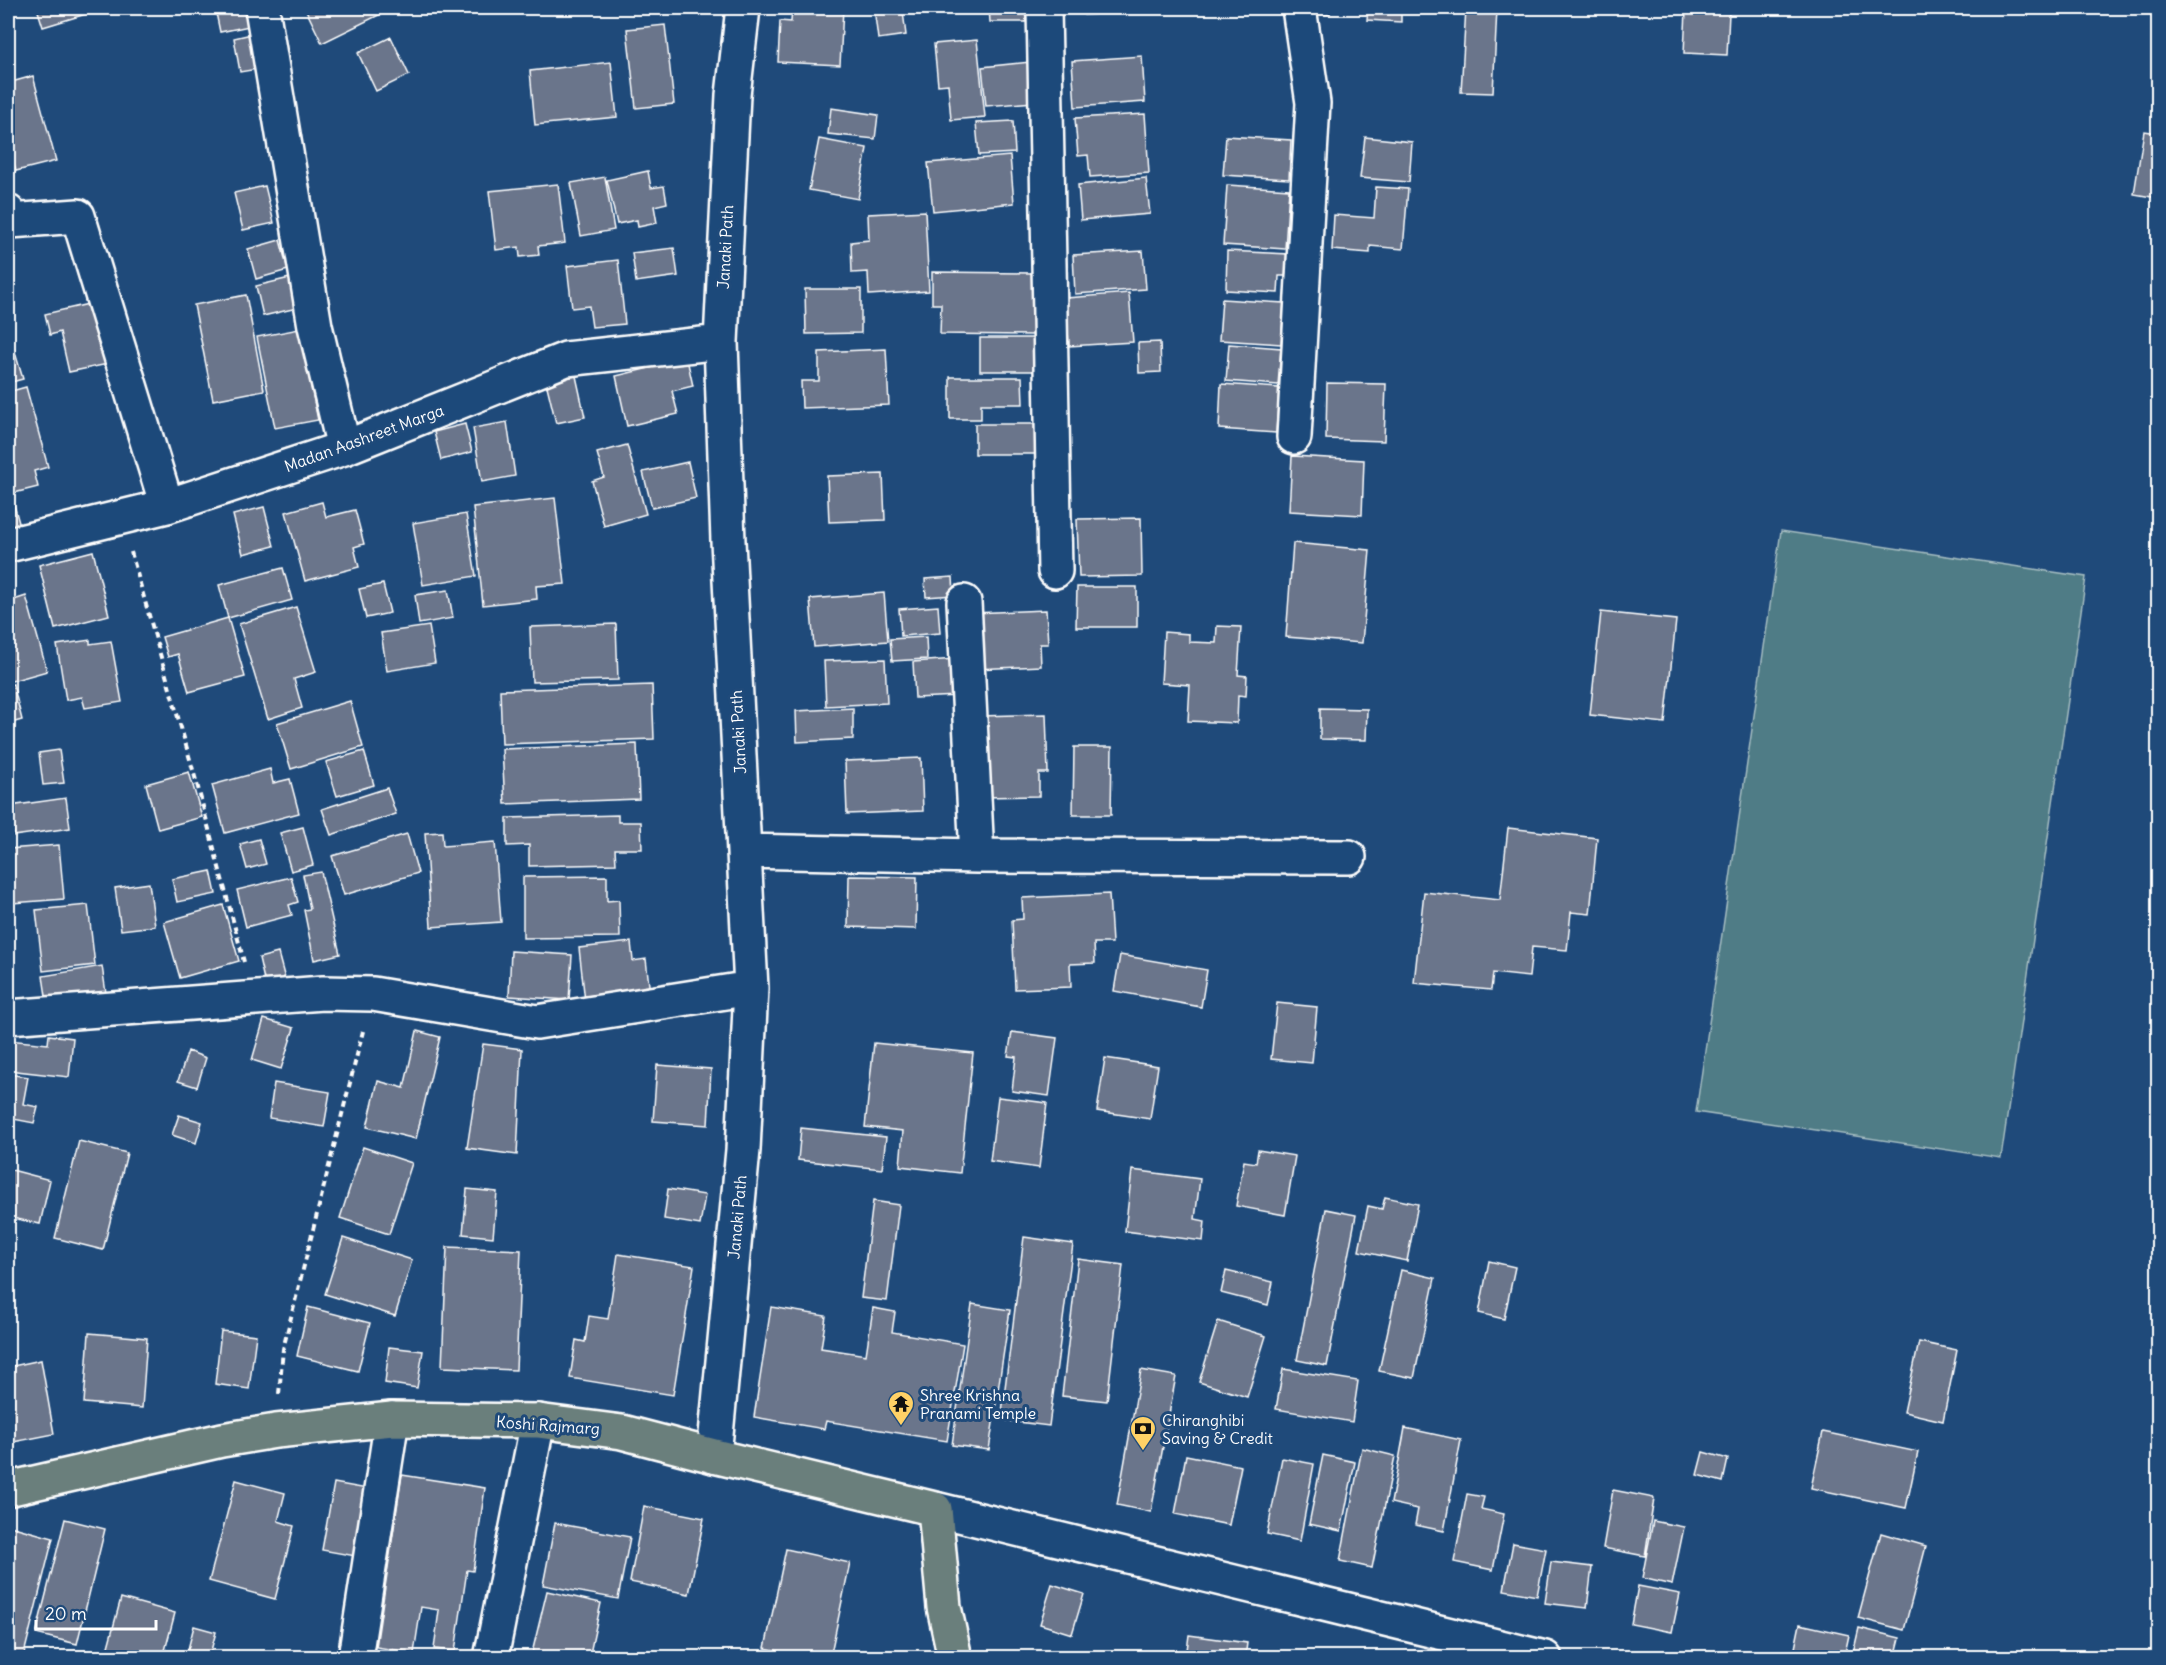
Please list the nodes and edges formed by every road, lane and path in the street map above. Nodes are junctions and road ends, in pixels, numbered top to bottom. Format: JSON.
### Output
{"nodes":[{"id":1,"x":262,"y":8,"type":"edge"},
{"id":2,"x":743,"y":8,"type":"edge"},
{"id":3,"x":1044,"y":8,"type":"edge"},
{"id":4,"x":1299,"y":8,"type":"edge"},
{"id":5,"x":8,"y":212,"type":"edge"},
{"id":6,"x":721,"y":342,"type":"junction"},
{"id":7,"x":1294,"y":437,"type":"dead end"},
{"id":8,"x":344,"y":448,"type":"junction"},
{"id":9,"x":167,"y":506,"type":"junction"},
{"id":10,"x":121,"y":517,"type":"junction"},
{"id":11,"x":8,"y":545,"type":"edge"},
{"id":12,"x":1055,"y":571,"type":"dead end"},
{"id":13,"x":964,"y":602,"type":"dead end"},
{"id":14,"x":744,"y":851,"type":"junction"},
{"id":15,"x":977,"y":856,"type":"junction"},
{"id":16,"x":1349,"y":856,"type":"dead end"},
{"id":17,"x":751,"y":988,"type":"junction"},
{"id":18,"x":373,"y":994,"type":"junction"},
{"id":19,"x":253,"y":998,"type":"junction"},
{"id":20,"x":8,"y":1017,"type":"edge"},
{"id":21,"x":392,"y":1419,"type":"junction"},
{"id":22,"x":538,"y":1421,"type":"junction"},
{"id":23,"x":276,"y":1431,"type":"junction"},
{"id":24,"x":714,"y":1456,"type":"junction"},
{"id":25,"x":8,"y":1489,"type":"edge"},
{"id":26,"x":935,"y":1509,"type":"junction"},
{"id":27,"x":355,"y":1658,"type":"edge"},
{"id":28,"x":491,"y":1658,"type":"edge"},
{"id":29,"x":956,"y":1658,"type":"edge"},
{"id":30,"x":1545,"y":1658,"type":"edge"}],
"edges":[{"from":1,"to":8,"type":"street"},
{"from":2,"to":6,"type":"street","name":"Janaki Path"},
{"from":3,"to":12,"type":"street"},
{"from":4,"to":7,"type":"street"},
{"from":5,"to":9,"type":"street"},
{"from":6,"to":8,"type":"street","name":"Madan Aashreet Marga"},
{"from":6,"to":14,"type":"street","name":"Janaki Path"},
{"from":8,"to":9,"type":"street","name":"Madan Aashreet Marga"},
{"from":9,"to":10,"type":"street","name":"Madan Aashreet Marga"},
{"from":10,"to":11,"type":"street","name":"Madan Aashreet Marga"},
{"from":10,"to":19,"type":"path"},
{"from":13,"to":15,"type":"street"},
{"from":14,"to":15,"type":"street"},
{"from":14,"to":17,"type":"street","name":"Janaki Path"},
{"from":15,"to":16,"type":"street"},
{"from":17,"to":18,"type":"street"},
{"from":17,"to":24,"type":"street","name":"Janaki Path"},
{"from":18,"to":19,"type":"street"},
{"from":18,"to":23,"type":"path"},
{"from":19,"to":20,"type":"street"},
{"from":21,"to":22,"type":"main road","name":"Koshi Rajmarg"},
{"from":21,"to":23,"type":"main road","name":"Koshi Rajmarg"},
{"from":21,"to":27,"type":"street"},
{"from":22,"to":24,"type":"main road","name":"Koshi Rajmarg"},
{"from":22,"to":28,"type":"street"},
{"from":23,"to":25,"type":"main road","name":"Koshi Rajmarg"},
{"from":24,"to":26,"type":"main road","name":"Koshi Rajmarg"},
{"from":26,"to":29,"type":"main road"},
{"from":26,"to":30,"type":"street"}]}
